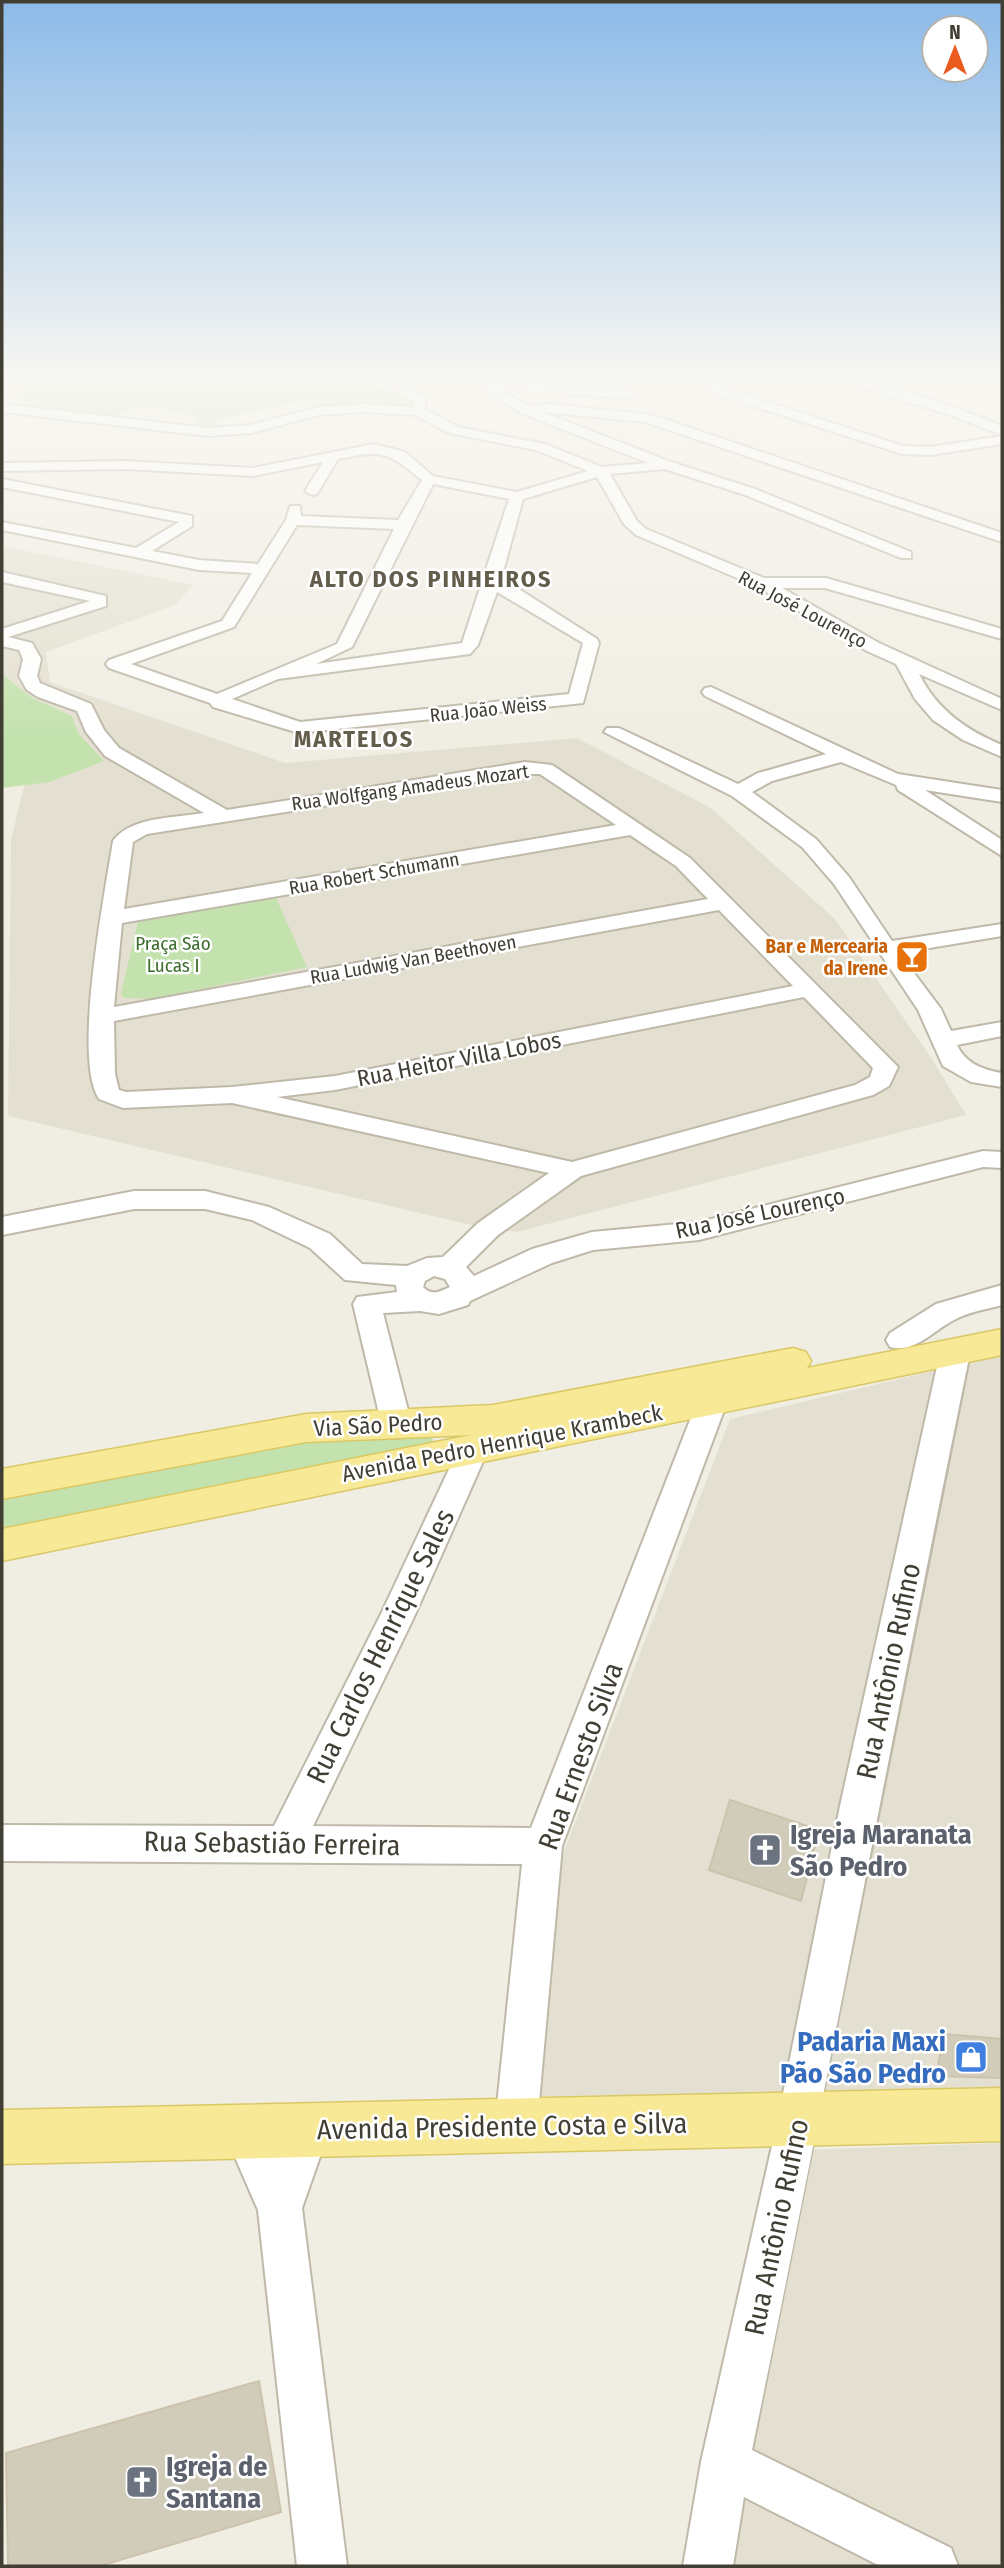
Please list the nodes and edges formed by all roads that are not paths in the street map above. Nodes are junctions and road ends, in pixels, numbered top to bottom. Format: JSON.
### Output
{"nodes":[{"id":1,"x":89,"y":500,"type":"edge"},
{"id":2,"x":418,"y":500,"type":"edge"},
{"id":3,"x":516,"y":500,"type":"edge"},
{"id":4,"x":617,"y":500,"type":"edge"},
{"id":5,"x":769,"y":500,"type":"edge"},
{"id":6,"x":889,"y":500,"type":"edge"},
{"id":7,"x":404,"y":525,"type":"junction"},
{"id":8,"x":2,"y":526,"type":"edge"},
{"id":9,"x":1002,"y":538,"type":"edge"},
{"id":10,"x":138,"y":553,"type":"junction"},
{"id":11,"x":906,"y":555,"type":"dead end"},
{"id":12,"x":264,"y":569,"type":"junction"},
{"id":13,"x":2,"y":577,"type":"edge"},
{"id":14,"x":762,"y":583,"type":"junction"},
{"id":15,"x":492,"y":586,"type":"junction"},
{"id":16,"x":2,"y":634,"type":"edge"},
{"id":17,"x":1002,"y":634,"type":"edge"},
{"id":18,"x":2,"y":641,"type":"edge"},
{"id":19,"x":344,"y":647,"type":"junction"},
{"id":20,"x":903,"y":660,"type":"junction"},
{"id":21,"x":351,"y":665,"type":"junction"},
{"id":22,"x":310,"y":666,"type":"junction"},
{"id":23,"x":711,"y":692,"type":"dead end"},
{"id":24,"x":219,"y":703,"type":"junction"},
{"id":25,"x":1002,"y":705,"type":"edge"},
{"id":26,"x":613,"y":732,"type":"dead end"},
{"id":27,"x":1002,"y":751,"type":"edge"},
{"id":28,"x":844,"y":755,"type":"junction"},
{"id":29,"x":893,"y":779,"type":"junction"},
{"id":30,"x":739,"y":792,"type":"junction"},
{"id":31,"x":1002,"y":796,"type":"edge"},
{"id":32,"x":222,"y":815,"type":"junction"},
{"id":33,"x":636,"y":828,"type":"junction"},
{"id":34,"x":1002,"y":850,"type":"edge"},
{"id":35,"x":722,"y":903,"type":"junction"},
{"id":36,"x":112,"y":918,"type":"junction"},
{"id":37,"x":1002,"y":930,"type":"edge"},
{"id":38,"x":886,"y":949,"type":"junction"},
{"id":39,"x":807,"y":990,"type":"junction"},
{"id":40,"x":104,"y":1016,"type":"junction"},
{"id":41,"x":1002,"y":1029,"type":"edge"},
{"id":42,"x":943,"y":1040,"type":"junction"},
{"id":43,"x":1002,"y":1080,"type":"edge"},
{"id":44,"x":108,"y":1094,"type":"joint"},
{"id":45,"x":232,"y":1095,"type":"junction"},
{"id":46,"x":1002,"y":1160,"type":"edge"},
{"id":47,"x":572,"y":1170,"type":"junction"},
{"id":48,"x":2,"y":1226,"type":"edge"},
{"id":49,"x":355,"y":1273,"type":"junction"},
{"id":50,"x":455,"y":1279,"type":"junction"},
{"id":51,"x":416,"y":1288,"type":"junction"},
{"id":52,"x":1002,"y":1294,"type":"edge"},
{"id":53,"x":367,"y":1304,"type":"junction"},
{"id":54,"x":1002,"y":1318,"type":"edge"},
{"id":55,"x":900,"y":1340,"type":"junction"},
{"id":56,"x":1002,"y":1342,"type":"edge"},
{"id":57,"x":955,"y":1353,"type":"junction"},
{"id":58,"x":712,"y":1402,"type":"junction"},
{"id":59,"x":397,"y":1426,"type":"junction"},
{"id":60,"x":260,"y":1437,"type":"junction"},
{"id":61,"x":474,"y":1448,"type":"junction"},
{"id":62,"x":2,"y":1484,"type":"edge"},
{"id":63,"x":2,"y":1495,"type":"edge"},
{"id":64,"x":2,"y":1545,"type":"edge"},
{"id":65,"x":2,"y":1843,"type":"edge"},
{"id":66,"x":285,"y":1844,"type":"junction"},
{"id":67,"x":543,"y":1846,"type":"junction"},
{"id":68,"x":1002,"y":2115,"type":"edge"},
{"id":69,"x":799,"y":2119,"type":"junction"},
{"id":70,"x":516,"y":2125,"type":"junction"},
{"id":71,"x":308,"y":2131,"type":"junction"},
{"id":72,"x":244,"y":2132,"type":"junction"},
{"id":73,"x":2,"y":2137,"type":"edge"},
{"id":74,"x":280,"y":2208,"type":"junction"},
{"id":75,"x":725,"y":2462,"type":"junction"},
{"id":76,"x":321,"y":2566,"type":"edge"},
{"id":77,"x":708,"y":2566,"type":"edge"},
{"id":78,"x":933,"y":2566,"type":"edge"}],
"edges":[{"from":1,"to":10,"type":"street"},
{"from":2,"to":7,"type":"street"},
{"from":3,"to":15,"type":"street"},
{"from":4,"to":14,"type":"street","name":"Rua José Lourenço"},
{"from":5,"to":11,"type":"street"},
{"from":6,"to":9,"type":"street"},
{"from":7,"to":12,"type":"street"},
{"from":7,"to":19,"type":"street"},
{"from":8,"to":10,"type":"street"},
{"from":10,"to":12,"type":"street"},
{"from":12,"to":24,"type":"street","name":"Rua João Weiss"},
{"from":13,"to":16,"type":"street"},
{"from":14,"to":17,"type":"street"},
{"from":14,"to":20,"type":"street","name":"Rua José Lourenço"},
{"from":15,"to":21,"type":"street"},
{"from":15,"to":24,"type":"street","name":"Rua João Weiss"},
{"from":18,"to":32,"type":"street"},
{"from":19,"to":21,"type":"street"},
{"from":19,"to":22,"type":"street"},
{"from":20,"to":25,"type":"street","name":"Rua José Lourenço"},
{"from":20,"to":27,"type":"street"},
{"from":21,"to":22,"type":"street"},
{"from":22,"to":24,"type":"street"},
{"from":23,"to":28,"type":"street"},
{"from":26,"to":30,"type":"street"},
{"from":28,"to":29,"type":"street"},
{"from":28,"to":30,"type":"street"},
{"from":29,"to":31,"type":"street"},
{"from":29,"to":34,"type":"street"},
{"from":30,"to":38,"type":"street"},
{"from":32,"to":33,"type":"street","name":"Rua Wolfgang Amadeus Mozart"},
{"from":32,"to":36,"type":"street","name":"Rua Wolfgang Amadeus Mozart"},
{"from":33,"to":35,"type":"street","name":"Rua Wolfgang Amadeus Mozart"},
{"from":33,"to":36,"type":"street","name":"Rua Robert Schumann"},
{"from":35,"to":39,"type":"street","name":"Rua Wolfgang Amadeus Mozart"},
{"from":35,"to":40,"type":"street","name":"Rua Ludwig Van Beethoven"},
{"from":36,"to":40,"type":"street","name":"Rua Wolfgang Amadeus Mozart"},
{"from":37,"to":38,"type":"street"},
{"from":38,"to":42,"type":"street"},
{"from":39,"to":45,"type":"street","name":"Rua Heitor Villa Lobos"},
{"from":39,"to":47,"type":"street","name":"Rua Wolfgang Amadeus Mozart"},
{"from":40,"to":44,"type":"street","name":"Rua Wolfgang Amadeus Mozart"},
{"from":41,"to":42,"type":"street"},
{"from":42,"to":43,"type":"street"},
{"from":44,"to":45,"type":"street","name":"Rua Heitor Villa Lobos"},
{"from":45,"to":47,"type":"street","name":"Rua Wolfgang Amadeus Mozart"},
{"from":46,"to":50,"type":"street","name":"Rua José Lourenço"},
{"from":47,"to":50,"type":"street","name":"Rua Wolfgang Amadeus Mozart"},
{"from":48,"to":49,"type":"street"},
{"from":49,"to":51,"type":"street"},
{"from":49,"to":53,"type":"street"},
{"from":50,"to":51,"type":"street"},
{"from":50,"to":51,"type":"street"},
{"from":51,"to":53,"type":"street"},
{"from":52,"to":55,"type":"street"},
{"from":53,"to":59,"type":"street"},
{"from":54,"to":55,"type":"main road","name":"Via São Pedro"},
{"from":55,"to":59,"type":"main road","name":"Via São Pedro"},
{"from":56,"to":57,"type":"main road","name":"Avenida Pedro Henrique Krambeck"},
{"from":57,"to":58,"type":"main road","name":"Avenida Pedro Henrique Krambeck"},
{"from":57,"to":69,"type":"street","name":"Rua Antônio Rufino"},
{"from":58,"to":61,"type":"main road","name":"Avenida Pedro Henrique Krambeck"},
{"from":58,"to":67,"type":"street","name":"Rua Ernesto Silva"},
{"from":59,"to":60,"type":"main road","name":"Via São Pedro"},
{"from":60,"to":62,"type":"main road","name":"Via São Pedro"},
{"from":60,"to":63,"type":"main road"},
{"from":61,"to":64,"type":"main road","name":"Avenida Pedro Henrique Krambeck"},
{"from":61,"to":66,"type":"street","name":"Rua Carlos Henrique Sales"},
{"from":65,"to":66,"type":"street","name":"Rua Sebastião Ferreira"},
{"from":66,"to":67,"type":"street","name":"Rua Sebastião Ferreira"},
{"from":67,"to":70,"type":"street","name":"Rua Ernesto Silva"},
{"from":68,"to":69,"type":"main road","name":"Avenida Presidente Costa e Silva"},
{"from":69,"to":70,"type":"main road","name":"Avenida Presidente Costa e Silva"},
{"from":69,"to":75,"type":"street","name":"Rua Antônio Rufino"},
{"from":70,"to":71,"type":"main road","name":"Avenida Presidente Costa e Silva"},
{"from":71,"to":72,"type":"main road","name":"Avenida Presidente Costa e Silva"},
{"from":71,"to":74,"type":"street"},
{"from":72,"to":73,"type":"main road","name":"Avenida Presidente Costa e Silva"},
{"from":72,"to":74,"type":"street"},
{"from":74,"to":76,"type":"street"},
{"from":75,"to":77,"type":"street","name":"Rua Antônio Rufino"},
{"from":75,"to":78,"type":"street"}]}
